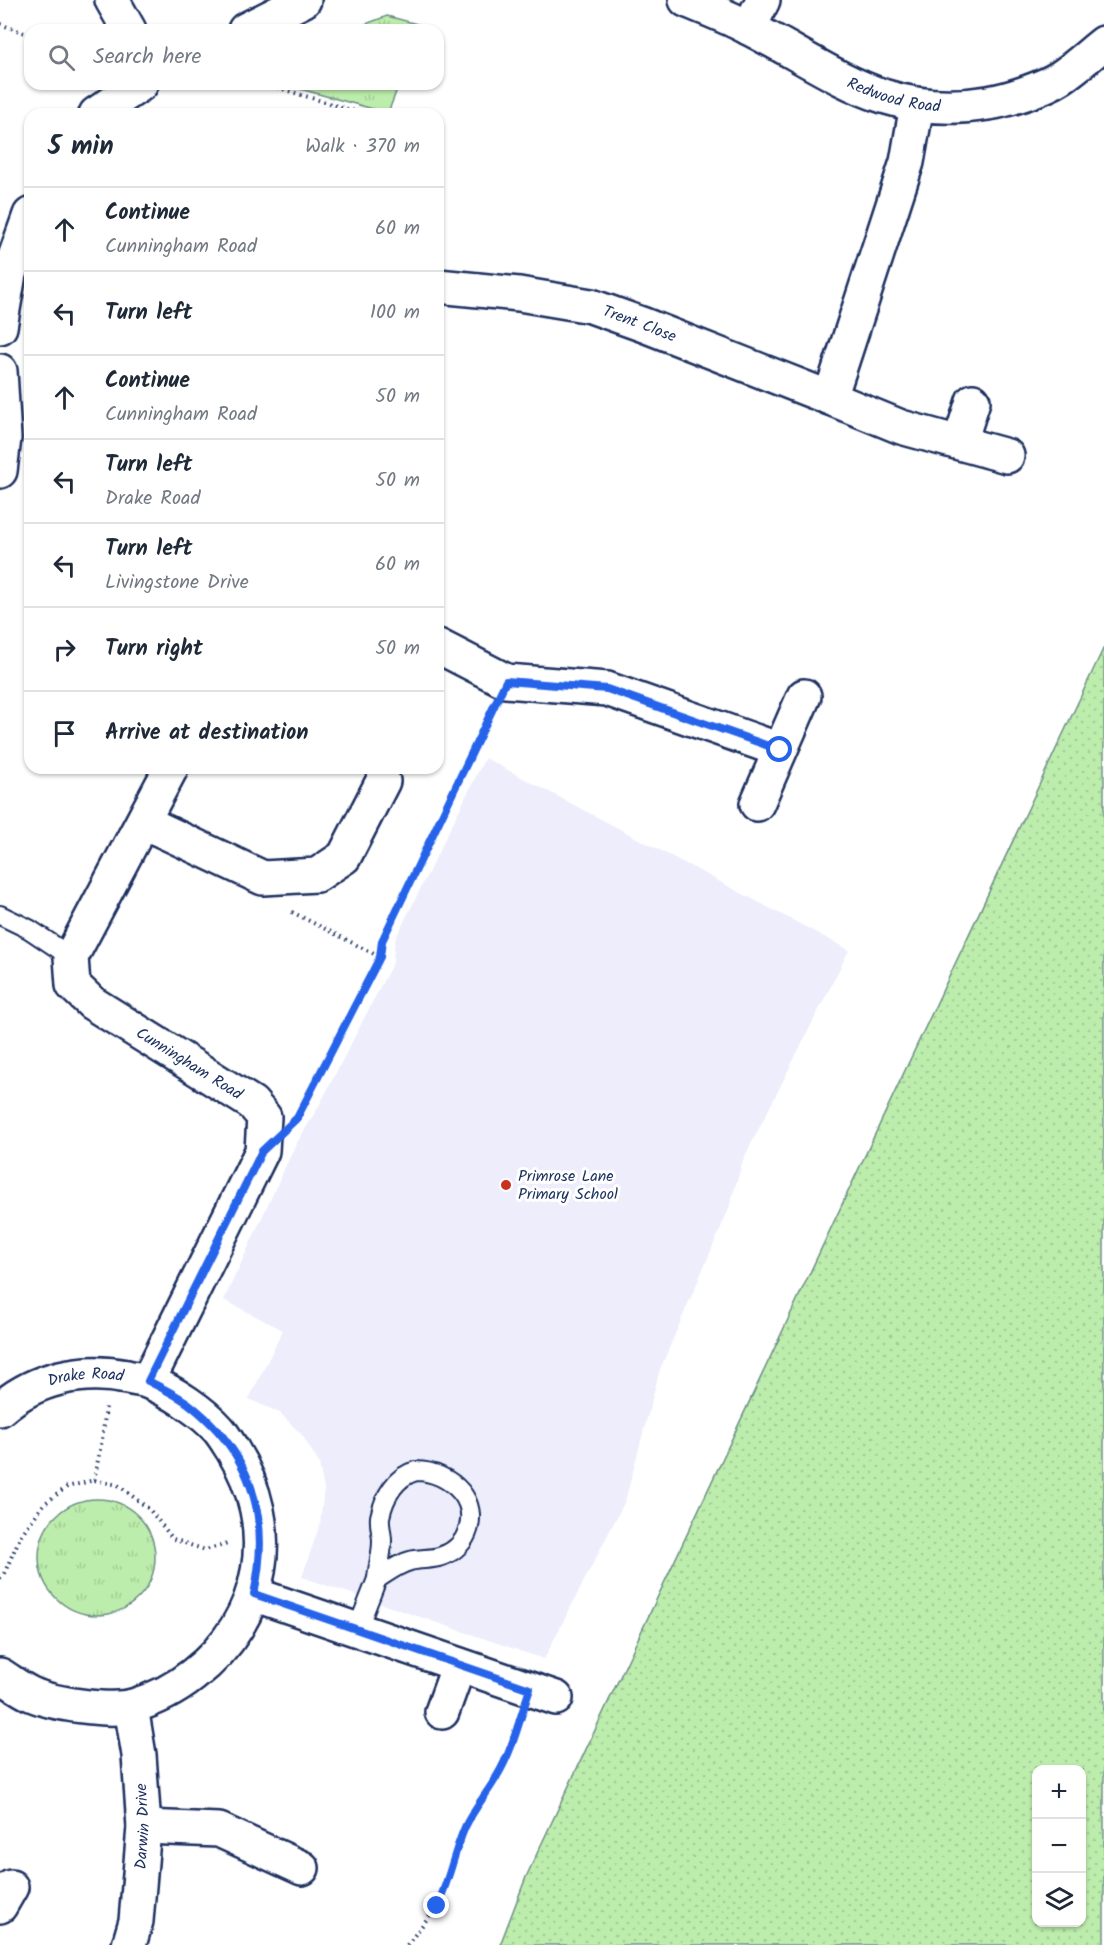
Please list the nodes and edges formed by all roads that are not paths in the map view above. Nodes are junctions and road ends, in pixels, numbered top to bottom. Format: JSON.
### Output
{"nodes":[{"id":1,"x":112,"y":0,"type":"edge"},
{"id":2,"x":304,"y":0,"type":"edge"},
{"id":3,"x":686,"y":0,"type":"edge"},
{"id":4,"x":756,"y":14,"type":"edge"},
{"id":5,"x":126,"y":24,"type":"edge"},
{"id":6,"x":256,"y":24,"type":"edge"},
{"id":7,"x":1104,"y":43,"type":"edge"},
{"id":8,"x":132,"y":90,"type":"edge"},
{"id":9,"x":917,"y":105,"type":"junction"},
{"id":10,"x":105,"y":108,"type":"edge"},
{"id":11,"x":24,"y":232,"type":"edge"},
{"id":12,"x":444,"y":287,"type":"edge"},
{"id":13,"x":0,"y":327,"type":"edge"},
{"id":14,"x":0,"y":371,"type":"edge"},
{"id":15,"x":830,"y":398,"type":"junction"},
{"id":16,"x":973,"y":401,"type":"dead end"},
{"id":17,"x":960,"y":442,"type":"junction"},
{"id":18,"x":1007,"y":456,"type":"dead end"},
{"id":19,"x":0,"y":471,"type":"edge"},
{"id":20,"x":444,"y":649,"type":"edge"},
{"id":21,"x":804,"y":696,"type":"dead end"},
{"id":22,"x":780,"y":750,"type":"junction"},
{"id":23,"x":168,"y":774,"type":"edge"},
{"id":24,"x":383,"y":781,"type":"dead end"},
{"id":25,"x":757,"y":804,"type":"dead end"},
{"id":26,"x":144,"y":822,"type":"junction"},
{"id":27,"x":0,"y":915,"type":"edge"},
{"id":28,"x":71,"y":957,"type":"junction"},
{"id":29,"x":148,"y":1381,"type":"junction"},
{"id":30,"x":5,"y":1393,"type":"edge"},
{"id":31,"x":377,"y":1579,"type":"junction"},
{"id":32,"x":254,"y":1594,"type":"junction"},
{"id":33,"x":357,"y":1629,"type":"junction"},
{"id":34,"x":459,"y":1665,"type":"junction"},
{"id":35,"x":0,"y":1675,"type":"edge"},
{"id":36,"x":543,"y":1693,"type":"road end"},
{"id":37,"x":131,"y":1707,"type":"junction"},
{"id":38,"x":442,"y":1712,"type":"dead end"},
{"id":39,"x":144,"y":1827,"type":"junction"},
{"id":40,"x":302,"y":1868,"type":"dead end"},
{"id":41,"x":129,"y":1945,"type":"edge"}],
"edges":[{"from":1,"to":5,"type":"street"},
{"from":2,"to":6,"type":"street"},
{"from":3,"to":4,"type":"street","name":"Redwood Road"},
{"from":4,"to":9,"type":"street","name":"Redwood Road"},
{"from":7,"to":9,"type":"street","name":"Redwood Road"},
{"from":8,"to":10,"type":"street"},
{"from":9,"to":15,"type":"street"},
{"from":11,"to":13,"type":"street"},
{"from":12,"to":15,"type":"street","name":"Trent Close"},
{"from":14,"to":19,"type":"street"},
{"from":15,"to":17,"type":"street","name":"Trent Close"},
{"from":16,"to":17,"type":"street"},
{"from":17,"to":18,"type":"street","name":"Trent Close"},
{"from":20,"to":22,"type":"street"},
{"from":21,"to":22,"type":"street"},
{"from":22,"to":25,"type":"street"},
{"from":23,"to":26,"type":"street"},
{"from":24,"to":26,"type":"street"},
{"from":26,"to":28,"type":"street"},
{"from":27,"to":28,"type":"lane"},
{"from":28,"to":29,"type":"street","name":"Cunningham Road"},
{"from":29,"to":30,"type":"street","name":"Drake Road"},
{"from":29,"to":32,"type":"street","name":"Drake Road"},
{"from":31,"to":31,"type":"lane"},
{"from":31,"to":33,"type":"lane"},
{"from":32,"to":33,"type":"street"},
{"from":32,"to":37,"type":"street","name":"Drake Road"},
{"from":33,"to":34,"type":"street"},
{"from":34,"to":36,"type":"street"},
{"from":34,"to":38,"type":"street"},
{"from":35,"to":37,"type":"street","name":"Drake Road"},
{"from":37,"to":39,"type":"street","name":"Darwin Drive"},
{"from":39,"to":40,"type":"street"},
{"from":39,"to":41,"type":"street","name":"Darwin Drive"}]}
